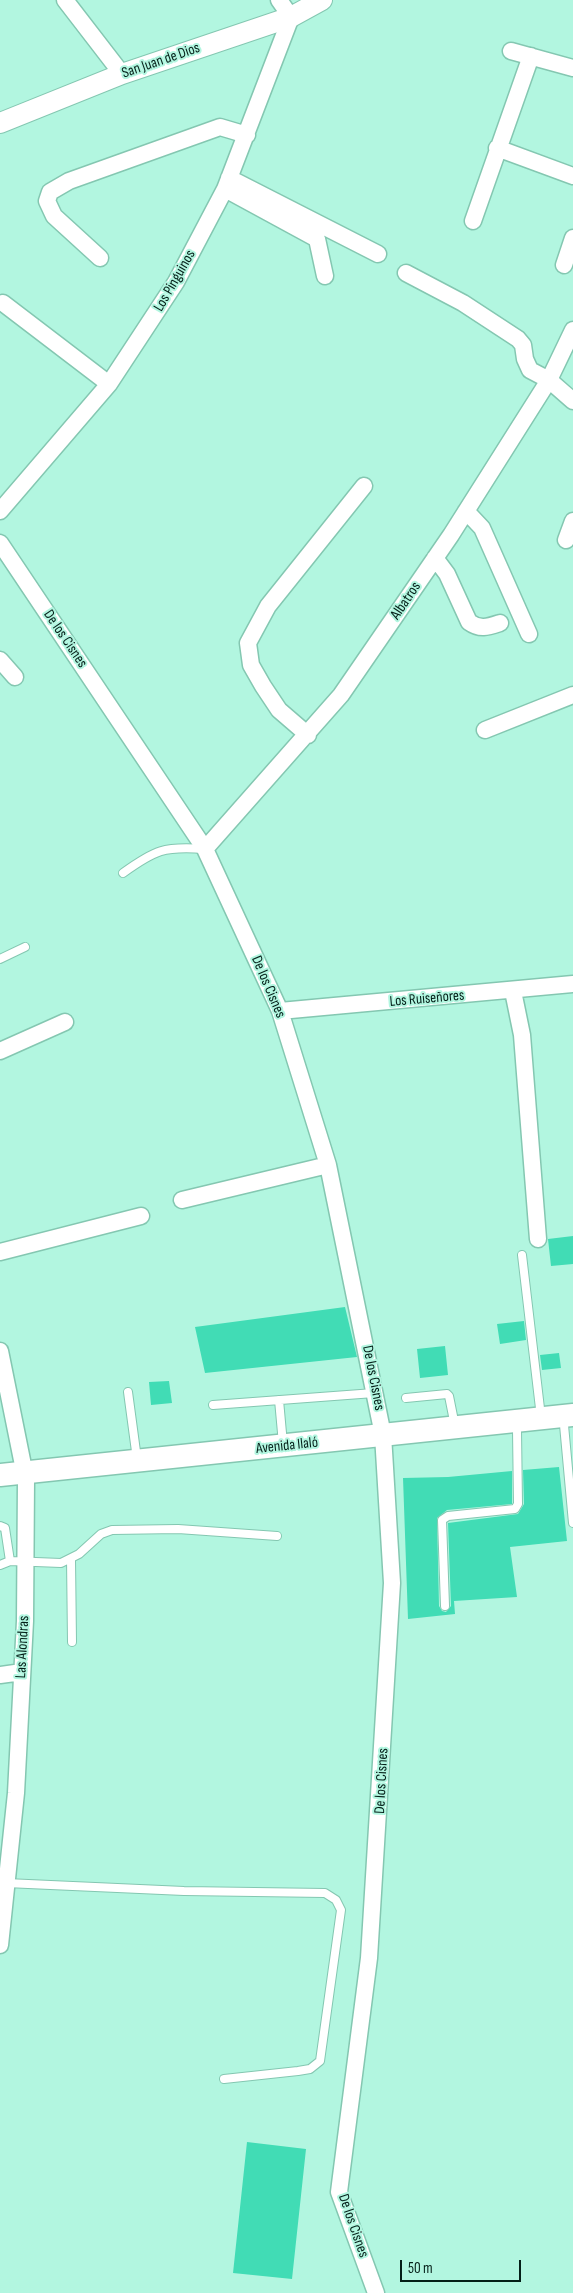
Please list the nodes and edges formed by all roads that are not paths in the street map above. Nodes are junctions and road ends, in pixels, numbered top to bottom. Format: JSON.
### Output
{"nodes":[{"id":1,"x":65,"y":0,"type":"edge"},
{"id":2,"x":279,"y":0,"type":"edge"},
{"id":3,"x":322,"y":0,"type":"edge"},
{"id":4,"x":291,"y":16,"type":"junction"},
{"id":5,"x":511,"y":51,"type":"dead end"},
{"id":6,"x":531,"y":56,"type":"junction"},
{"id":7,"x":573,"y":68,"type":"edge"},
{"id":8,"x":122,"y":74,"type":"junction"},
{"id":9,"x":0,"y":123,"type":"edge"},
{"id":10,"x":247,"y":135,"type":"junction"},
{"id":11,"x":497,"y":148,"type":"junction"},
{"id":12,"x":573,"y":176,"type":"edge"},
{"id":13,"x":227,"y":183,"type":"junction"},
{"id":14,"x":473,"y":221,"type":"dead end"},
{"id":15,"x":573,"y":238,"type":"edge"},
{"id":16,"x":378,"y":254,"type":"dead end"},
{"id":17,"x":100,"y":258,"type":"dead end"},
{"id":18,"x":564,"y":265,"type":"dead end"},
{"id":19,"x":406,"y":273,"type":"dead end"},
{"id":20,"x":324,"y":276,"type":"dead end"},
{"id":21,"x":3,"y":303,"type":"dead end"},
{"id":22,"x":573,"y":330,"type":"edge"},
{"id":23,"x":549,"y":380,"type":"junction"},
{"id":24,"x":108,"y":384,"type":"junction"},
{"id":25,"x":573,"y":402,"type":"edge"},
{"id":26,"x":364,"y":486,"type":"dead end"},
{"id":27,"x":0,"y":511,"type":"edge"},
{"id":28,"x":466,"y":511,"type":"junction"},
{"id":29,"x":573,"y":521,"type":"edge"},
{"id":30,"x":566,"y":540,"type":"dead end"},
{"id":31,"x":0,"y":543,"type":"edge"},
{"id":32,"x":435,"y":558,"type":"junction"},
{"id":33,"x":500,"y":623,"type":"dead end"},
{"id":34,"x":529,"y":634,"type":"dead end"},
{"id":35,"x":0,"y":660,"type":"edge"},
{"id":36,"x":15,"y":677,"type":"dead end"},
{"id":37,"x":573,"y":695,"type":"edge"},
{"id":38,"x":485,"y":730,"type":"dead end"},
{"id":39,"x":308,"y":735,"type":"junction"},
{"id":40,"x":205,"y":849,"type":"junction"},
{"id":41,"x":123,"y":873,"type":"dead end"},
{"id":42,"x":25,"y":947,"type":"dead end"},
{"id":43,"x":0,"y":959,"type":"edge"},
{"id":44,"x":573,"y":984,"type":"edge"},
{"id":45,"x":513,"y":991,"type":"junction"},
{"id":46,"x":280,"y":1011,"type":"junction"},
{"id":47,"x":65,"y":1022,"type":"dead end"},
{"id":48,"x":0,"y":1051,"type":"edge"},
{"id":49,"x":328,"y":1164,"type":"junction"},
{"id":50,"x":182,"y":1200,"type":"dead end"},
{"id":51,"x":141,"y":1216,"type":"dead end"},
{"id":52,"x":538,"y":1240,"type":"dead end"},
{"id":53,"x":0,"y":1252,"type":"edge"},
{"id":54,"x":522,"y":1254,"type":"dead end"},
{"id":55,"x":0,"y":1355,"type":"edge"},
{"id":56,"x":128,"y":1392,"type":"dead end"},
{"id":57,"x":376,"y":1393,"type":"junction"},
{"id":58,"x":406,"y":1398,"type":"dead end"},
{"id":59,"x":279,"y":1400,"type":"junction"},
{"id":60,"x":212,"y":1405,"type":"dead end"},
{"id":61,"x":542,"y":1419,"type":"junction"},
{"id":62,"x":570,"y":1421,"type":"edge"},
{"id":63,"x":456,"y":1428,"type":"junction"},
{"id":64,"x":517,"y":1430,"type":"junction"},
{"id":65,"x":384,"y":1439,"type":"junction"},
{"id":66,"x":283,"y":1446,"type":"junction"},
{"id":67,"x":137,"y":1461,"type":"junction"},
{"id":68,"x":0,"y":1475,"type":"edge"},
{"id":69,"x":25,"y":1476,"type":"junction"},
{"id":70,"x":0,"y":1483,"type":"edge"},
{"id":71,"x":573,"y":1522,"type":"edge"},
{"id":72,"x":0,"y":1526,"type":"edge"},
{"id":73,"x":277,"y":1536,"type":"dead end"},
{"id":74,"x":71,"y":1559,"type":"junction"},
{"id":75,"x":17,"y":1561,"type":"junction"},
{"id":76,"x":0,"y":1565,"type":"edge"},
{"id":77,"x":445,"y":1606,"type":"dead end"},
{"id":78,"x":72,"y":1642,"type":"dead end"},
{"id":79,"x":22,"y":1672,"type":"junction"},
{"id":80,"x":0,"y":1675,"type":"edge"},
{"id":81,"x":5,"y":1846,"type":"edge"},
{"id":82,"x":6,"y":1883,"type":"junction"},
{"id":83,"x":0,"y":1945,"type":"edge"},
{"id":84,"x":224,"y":2079,"type":"dead end"},
{"id":85,"x":376,"y":2293,"type":"edge"}],
"edges":[{"from":1,"to":8,"type":"street"},
{"from":2,"to":4,"type":"street"},
{"from":3,"to":4,"type":"street","name":"San Juan de Dios"},
{"from":4,"to":8,"type":"street","name":"San Juan de Dios"},
{"from":4,"to":10,"type":"street","name":"Los Pinguinos"},
{"from":5,"to":6,"type":"street"},
{"from":6,"to":7,"type":"street"},
{"from":6,"to":11,"type":"street"},
{"from":8,"to":9,"type":"street","name":"San Juan de Dios"},
{"from":10,"to":13,"type":"street","name":"Los Pinguinos"},
{"from":10,"to":17,"type":"street"},
{"from":11,"to":12,"type":"street"},
{"from":11,"to":14,"type":"street"},
{"from":13,"to":16,"type":"street"},
{"from":13,"to":20,"type":"street"},
{"from":13,"to":24,"type":"street","name":"Los Pinguinos"},
{"from":15,"to":18,"type":"street"},
{"from":19,"to":23,"type":"street"},
{"from":21,"to":24,"type":"street"},
{"from":22,"to":23,"type":"street","name":"Albatros"},
{"from":23,"to":25,"type":"street"},
{"from":23,"to":28,"type":"street","name":"Albatros"},
{"from":24,"to":27,"type":"street","name":"Los Pinguinos"},
{"from":26,"to":39,"type":"street"},
{"from":28,"to":32,"type":"street","name":"Albatros"},
{"from":28,"to":34,"type":"street"},
{"from":29,"to":30,"type":"street"},
{"from":31,"to":40,"type":"street","name":"De los Cisnes"},
{"from":32,"to":33,"type":"street"},
{"from":32,"to":39,"type":"street","name":"Albatros"},
{"from":35,"to":36,"type":"street"},
{"from":37,"to":38,"type":"street"},
{"from":39,"to":40,"type":"street","name":"Albatros"},
{"from":40,"to":41,"type":"lane"},
{"from":40,"to":46,"type":"street","name":"De los Cisnes"},
{"from":42,"to":43,"type":"lane"},
{"from":44,"to":45,"type":"street","name":"Los Ruiseñores"},
{"from":45,"to":46,"type":"street","name":"Los Ruiseñores"},
{"from":45,"to":52,"type":"street"},
{"from":46,"to":49,"type":"street","name":"De los Cisnes"},
{"from":47,"to":48,"type":"street"},
{"from":49,"to":50,"type":"street"},
{"from":49,"to":57,"type":"street","name":"De los Cisnes"},
{"from":51,"to":53,"type":"street"},
{"from":54,"to":61,"type":"lane"},
{"from":55,"to":69,"type":"street","name":"Las Alondras"},
{"from":56,"to":67,"type":"lane"},
{"from":57,"to":59,"type":"lane"},
{"from":57,"to":65,"type":"street","name":"De los Cisnes"},
{"from":58,"to":63,"type":"lane"},
{"from":59,"to":60,"type":"lane"},
{"from":59,"to":66,"type":"lane"},
{"from":61,"to":62,"type":"main road","name":"Avenida Ilaló"},
{"from":61,"to":63,"type":"main road","name":"Avenida Ilaló"},
{"from":62,"to":64,"type":"main road","name":"Avenida Ilaló"},
{"from":62,"to":71,"type":"lane"},
{"from":63,"to":65,"type":"main road","name":"Avenida Ilaló"},
{"from":64,"to":65,"type":"main road","name":"Avenida Ilaló"},
{"from":64,"to":77,"type":"lane"},
{"from":65,"to":66,"type":"main road","name":"Avenida Ilaló"},
{"from":65,"to":69,"type":"main road","name":"Avenida Ilaló"},
{"from":65,"to":85,"type":"street","name":"De los Cisnes"},
{"from":66,"to":67,"type":"main road","name":"Avenida Ilaló"},
{"from":67,"to":69,"type":"main road","name":"Avenida Ilaló"},
{"from":68,"to":69,"type":"main road","name":"Avenida Ilaló"},
{"from":69,"to":70,"type":"main road","name":"Avenida Ilaló"},
{"from":69,"to":75,"type":"street","name":"Las Alondras"},
{"from":72,"to":75,"type":"lane"},
{"from":73,"to":74,"type":"lane"},
{"from":74,"to":75,"type":"lane"},
{"from":74,"to":78,"type":"lane"},
{"from":75,"to":76,"type":"lane"},
{"from":75,"to":79,"type":"street","name":"Las Alondras"},
{"from":79,"to":80,"type":"street"},
{"from":79,"to":81,"type":"street","name":"Las Alondras"},
{"from":81,"to":82,"type":"street","name":"Las Alondras"},
{"from":82,"to":83,"type":"street","name":"Las Alondras"},
{"from":82,"to":84,"type":"lane"}]}
